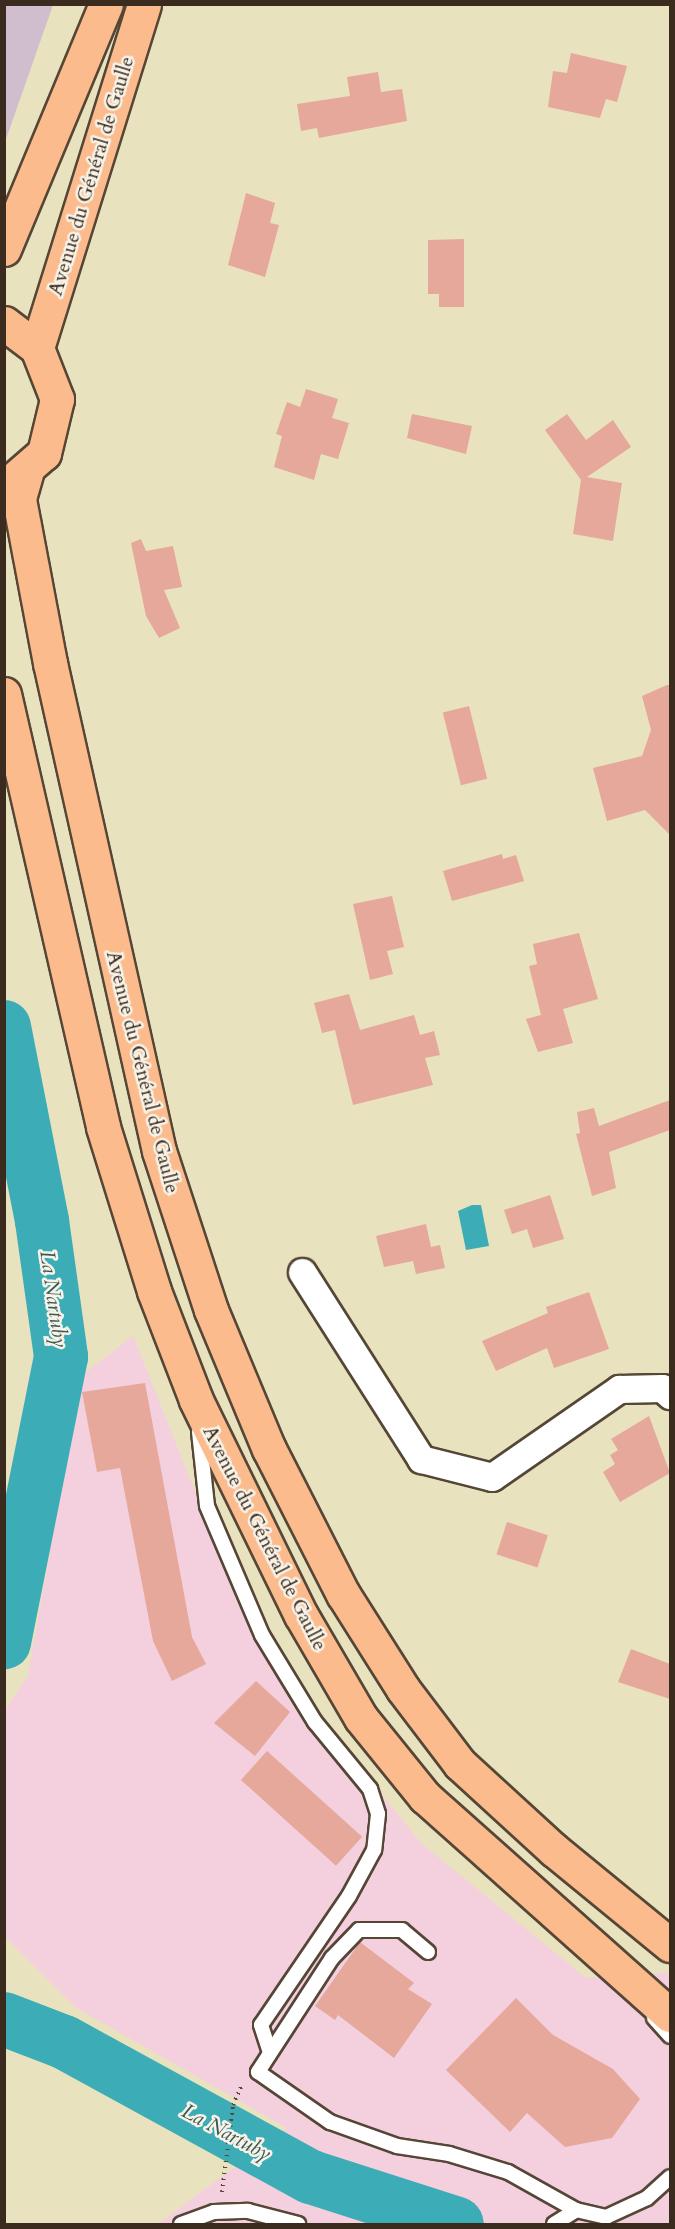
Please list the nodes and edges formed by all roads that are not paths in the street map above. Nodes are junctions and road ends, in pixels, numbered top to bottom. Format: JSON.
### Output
{"nodes":[{"id":1,"x":106,"y":4,"type":"edge"},
{"id":2,"x":144,"y":4,"type":"edge"},
{"id":3,"x":4,"y":249,"type":"edge"},
{"id":4,"x":4,"y":323,"type":"edge"},
{"id":5,"x":37,"y":348,"type":"junction"},
{"id":6,"x":15,"y":480,"type":"edge"},
{"id":7,"x":4,"y":694,"type":"edge"},
{"id":8,"x":302,"y":1272,"type":"dead end"},
{"id":9,"x":670,"y":1395,"type":"edge"},
{"id":10,"x":196,"y":1400,"type":"junction"},
{"id":11,"x":576,"y":1932,"type":"junction"},
{"id":12,"x":670,"y":1945,"type":"edge"},
{"id":13,"x":428,"y":1952,"type":"dead end"},
{"id":14,"x":670,"y":2015,"type":"edge"},
{"id":15,"x":670,"y":2036,"type":"edge"},
{"id":16,"x":269,"y":2050,"type":"junction"},
{"id":17,"x":670,"y":2177,"type":"edge"},
{"id":18,"x":576,"y":2210,"type":"junction"},
{"id":19,"x":556,"y":2223,"type":"edge"},
{"id":20,"x":181,"y":2224,"type":"edge"},
{"id":21,"x":298,"y":2224,"type":"edge"}],
"edges":[{"from":1,"to":3,"type":"main road","name":"Avenue du Général de Gaulle"},
{"from":2,"to":5,"type":"main road","name":"Avenue du Général de Gaulle"},
{"from":4,"to":5,"type":"main road"},
{"from":5,"to":6,"type":"main road"},
{"from":6,"to":12,"type":"main road","name":"Avenue du Général de Gaulle"},
{"from":7,"to":10,"type":"main road","name":"Avenue du Général de Gaulle"},
{"from":8,"to":9,"type":"street"},
{"from":10,"to":11,"type":"main road","name":"Avenue du Général de Gaulle"},
{"from":10,"to":16,"type":"lane"},
{"from":11,"to":14,"type":"main road","name":"Avenue du Général de Gaulle"},
{"from":11,"to":15,"type":"lane"},
{"from":13,"to":16,"type":"lane"},
{"from":16,"to":18,"type":"lane"},
{"from":17,"to":18,"type":"lane"},
{"from":18,"to":19,"type":"lane"},
{"from":20,"to":21,"type":"lane"}]}
